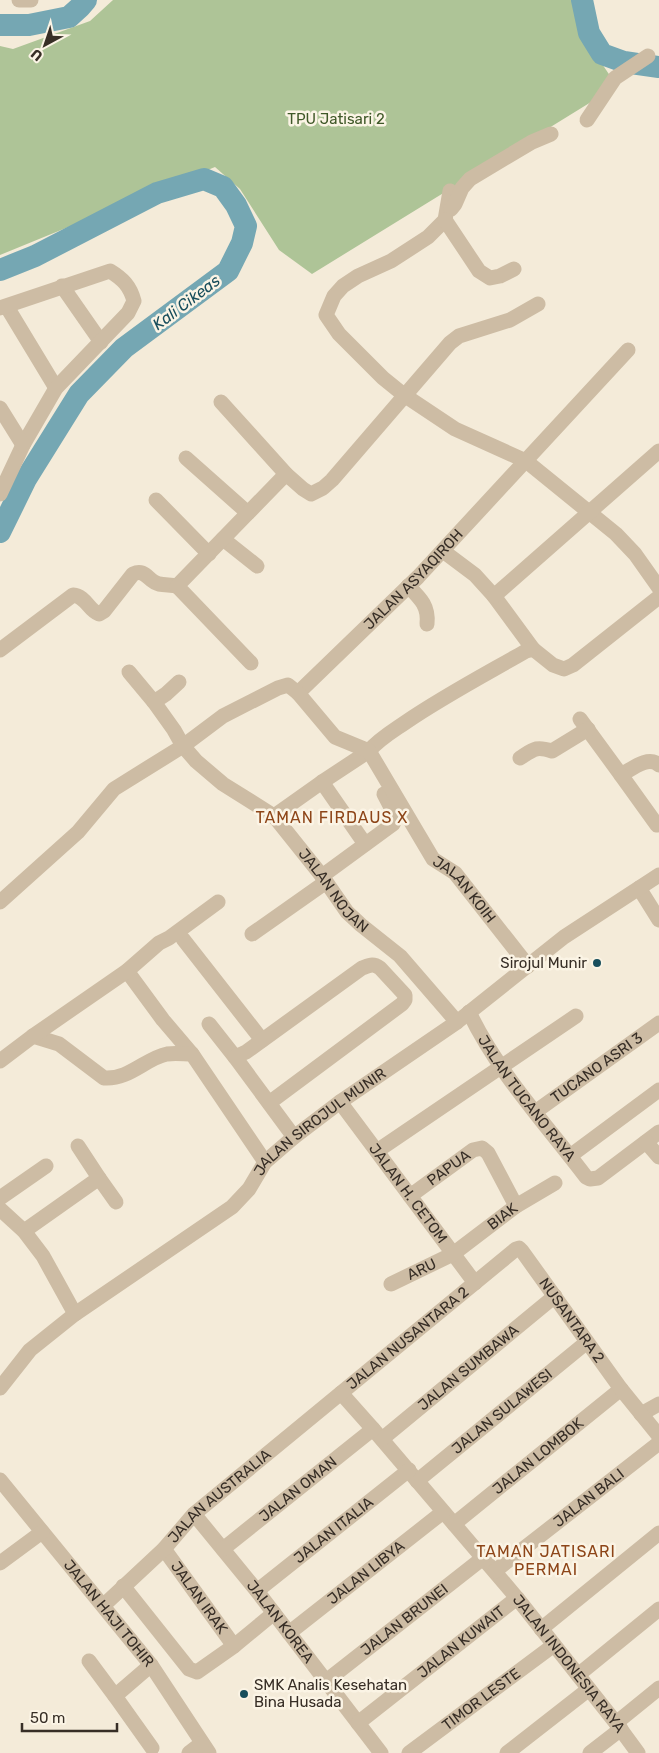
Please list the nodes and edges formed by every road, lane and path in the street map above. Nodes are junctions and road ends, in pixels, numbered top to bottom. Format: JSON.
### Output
{"nodes":[{"id":1,"x":19,"y":0,"type":"edge"},
{"id":2,"x":30,"y":0,"type":"edge"},
{"id":3,"x":648,"y":56,"type":"dead end"},
{"id":4,"x":587,"y":120,"type":"dead end"},
{"id":5,"x":551,"y":134,"type":"dead end"},
{"id":6,"x":450,"y":191,"type":"dead end"},
{"id":7,"x":445,"y":216,"type":"junction"},
{"id":8,"x":514,"y":268,"type":"dead end"},
{"id":9,"x":62,"y":286,"type":"junction"},
{"id":10,"x":538,"y":304,"type":"dead end"},
{"id":11,"x":4,"y":307,"type":"edge"},
{"id":12,"x":101,"y":342,"type":"junction"},
{"id":13,"x":628,"y":350,"type":"dead end"},
{"id":14,"x":56,"y":388,"type":"junction"},
{"id":15,"x":404,"y":395,"type":"junction"},
{"id":16,"x":221,"y":402,"type":"dead end"},
{"id":17,"x":0,"y":408,"type":"edge"},
{"id":18,"x":24,"y":445,"type":"junction"},
{"id":19,"x":659,"y":451,"type":"edge"},
{"id":20,"x":186,"y":458,"type":"dead end"},
{"id":21,"x":526,"y":461,"type":"junction"},
{"id":22,"x":286,"y":474,"type":"junction"},
{"id":23,"x":0,"y":494,"type":"edge"},
{"id":24,"x":156,"y":500,"type":"dead end"},
{"id":25,"x":248,"y":512,"type":"junction"},
{"id":26,"x":590,"y":512,"type":"junction"},
{"id":27,"x":223,"y":539,"type":"junction"},
{"id":28,"x":443,"y":551,"type":"junction"},
{"id":29,"x":209,"y":554,"type":"junction"},
{"id":30,"x":257,"y":566,"type":"dead end"},
{"id":31,"x":177,"y":586,"type":"junction"},
{"id":32,"x":408,"y":586,"type":"junction"},
{"id":33,"x":659,"y":589,"type":"edge"},
{"id":34,"x":494,"y":596,"type":"junction"},
{"id":35,"x":426,"y":624,"type":"dead end"},
{"id":36,"x":533,"y":649,"type":"junction"},
{"id":37,"x":0,"y":650,"type":"edge"},
{"id":38,"x":251,"y":663,"type":"dead end"},
{"id":39,"x":129,"y":672,"type":"dead end"},
{"id":40,"x":179,"y":682,"type":"dead end"},
{"id":41,"x":298,"y":693,"type":"junction"},
{"id":42,"x":154,"y":702,"type":"junction"},
{"id":43,"x":183,"y":746,"type":"junction"},
{"id":44,"x":364,"y":754,"type":"junction"},
{"id":45,"x":520,"y":758,"type":"dead end"},
{"id":46,"x":659,"y":765,"type":"edge"},
{"id":47,"x":621,"y":775,"type":"junction"},
{"id":48,"x":322,"y":782,"type":"junction"},
{"id":49,"x":274,"y":816,"type":"junction"},
{"id":50,"x":657,"y":824,"type":"dead end"},
{"id":51,"x":365,"y":844,"type":"junction"},
{"id":52,"x":659,"y":875,"type":"edge"},
{"id":53,"x":324,"y":879,"type":"junction"},
{"id":54,"x":639,"y":888,"type":"junction"},
{"id":55,"x":0,"y":902,"type":"edge"},
{"id":56,"x":218,"y":902,"type":"dead end"},
{"id":57,"x":659,"y":920,"type":"edge"},
{"id":58,"x":252,"y":934,"type":"dead end"},
{"id":59,"x":183,"y":939,"type":"dead end"},
{"id":60,"x":528,"y":966,"type":"junction"},
{"id":61,"x":127,"y":970,"type":"junction"},
{"id":62,"x":469,"y":1012,"type":"junction"},
{"id":63,"x":576,"y":1016,"type":"dead end"},
{"id":64,"x":456,"y":1022,"type":"junction"},
{"id":65,"x":659,"y":1023,"type":"edge"},
{"id":66,"x":209,"y":1024,"type":"dead end"},
{"id":67,"x":33,"y":1036,"type":"junction"},
{"id":68,"x":262,"y":1040,"type":"junction"},
{"id":69,"x":192,"y":1054,"type":"junction"},
{"id":70,"x":235,"y":1058,"type":"junction"},
{"id":71,"x":0,"y":1062,"type":"edge"},
{"id":72,"x":501,"y":1066,"type":"junction"},
{"id":73,"x":659,"y":1090,"type":"edge"},
{"id":74,"x":340,"y":1102,"type":"junction"},
{"id":75,"x":269,"y":1103,"type":"junction"},
{"id":76,"x":535,"y":1112,"type":"junction"},
{"id":77,"x":659,"y":1132,"type":"edge"},
{"id":78,"x":294,"y":1138,"type":"junction"},
{"id":79,"x":646,"y":1142,"type":"junction"},
{"id":80,"x":78,"y":1146,"type":"dead end"},
{"id":81,"x":377,"y":1151,"type":"junction"},
{"id":82,"x":570,"y":1156,"type":"junction"},
{"id":83,"x":659,"y":1157,"type":"edge"},
{"id":84,"x":265,"y":1162,"type":"junction"},
{"id":85,"x":46,"y":1166,"type":"dead end"},
{"id":86,"x":99,"y":1178,"type":"junction"},
{"id":87,"x":555,"y":1183,"type":"dead end"},
{"id":88,"x":410,"y":1196,"type":"junction"},
{"id":89,"x":0,"y":1198,"type":"edge"},
{"id":90,"x":116,"y":1202,"type":"dead end"},
{"id":91,"x":516,"y":1206,"type":"junction"},
{"id":92,"x":0,"y":1210,"type":"edge"},
{"id":93,"x":24,"y":1231,"type":"junction"},
{"id":94,"x":453,"y":1254,"type":"junction"},
{"id":95,"x":475,"y":1283,"type":"junction"},
{"id":96,"x":391,"y":1284,"type":"dead end"},
{"id":97,"x":555,"y":1296,"type":"junction"},
{"id":98,"x":75,"y":1314,"type":"junction"},
{"id":99,"x":587,"y":1342,"type":"junction"},
{"id":100,"x":0,"y":1388,"type":"edge"},
{"id":101,"x":621,"y":1389,"type":"junction"},
{"id":102,"x":341,"y":1393,"type":"junction"},
{"id":103,"x":659,"y":1404,"type":"edge"},
{"id":104,"x":641,"y":1414,"type":"junction"},
{"id":105,"x":378,"y":1434,"type":"junction"},
{"id":106,"x":659,"y":1436,"type":"edge"},
{"id":107,"x":659,"y":1443,"type":"edge"},
{"id":108,"x":413,"y":1475,"type":"junction"},
{"id":109,"x":0,"y":1480,"type":"edge"},
{"id":110,"x":443,"y":1512,"type":"junction"},
{"id":111,"x":194,"y":1514,"type":"junction"},
{"id":112,"x":454,"y":1524,"type":"junction"},
{"id":113,"x":42,"y":1532,"type":"junction"},
{"id":114,"x":659,"y":1533,"type":"edge"},
{"id":115,"x":164,"y":1549,"type":"junction"},
{"id":116,"x":223,"y":1550,"type":"junction"},
{"id":117,"x":483,"y":1558,"type":"junction"},
{"id":118,"x":0,"y":1563,"type":"edge"},
{"id":119,"x":495,"y":1571,"type":"junction"},
{"id":120,"x":123,"y":1586,"type":"junction"},
{"id":121,"x":257,"y":1591,"type":"junction"},
{"id":122,"x":517,"y":1598,"type":"junction"},
{"id":123,"x":104,"y":1606,"type":"junction"},
{"id":124,"x":659,"y":1609,"type":"edge"},
{"id":125,"x":274,"y":1613,"type":"junction"},
{"id":126,"x":541,"y":1628,"type":"junction"},
{"id":127,"x":289,"y":1633,"type":"junction"},
{"id":128,"x":554,"y":1645,"type":"junction"},
{"id":129,"x":234,"y":1646,"type":"junction"},
{"id":130,"x":89,"y":1661,"type":"dead end"},
{"id":131,"x":151,"y":1665,"type":"junction"},
{"id":132,"x":578,"y":1675,"type":"junction"},
{"id":133,"x":325,"y":1682,"type":"junction"},
{"id":134,"x":659,"y":1688,"type":"edge"},
{"id":135,"x":589,"y":1689,"type":"junction"},
{"id":136,"x":115,"y":1696,"type":"junction"},
{"id":137,"x":358,"y":1723,"type":"junction"},
{"id":138,"x":619,"y":1726,"type":"junction"},
{"id":139,"x":152,"y":1748,"type":"dead end"},
{"id":140,"x":206,"y":1748,"type":"edge"},
{"id":141,"x":189,"y":1753,"type":"edge"},
{"id":142,"x":382,"y":1753,"type":"edge"},
{"id":143,"x":409,"y":1753,"type":"edge"},
{"id":144,"x":507,"y":1753,"type":"edge"},
{"id":145,"x":590,"y":1753,"type":"edge"},
{"id":146,"x":638,"y":1753,"type":"edge"}],
"edges":[{"from":1,"to":2,"type":"street"},
{"from":3,"to":4,"type":"street"},
{"from":5,"to":7,"type":"street"},
{"from":6,"to":7,"type":"street"},
{"from":7,"to":8,"type":"street"},
{"from":7,"to":15,"type":"street"},
{"from":9,"to":11,"type":"street"},
{"from":9,"to":12,"type":"street"},
{"from":9,"to":12,"type":"street"},
{"from":10,"to":15,"type":"street"},
{"from":11,"to":14,"type":"street"},
{"from":12,"to":14,"type":"street"},
{"from":13,"to":21,"type":"street","name":"JALAN ASYAQIROH"},
{"from":14,"to":18,"type":"street"},
{"from":15,"to":21,"type":"street"},
{"from":15,"to":22,"type":"street"},
{"from":16,"to":22,"type":"street"},
{"from":17,"to":18,"type":"street"},
{"from":18,"to":23,"type":"street"},
{"from":19,"to":26,"type":"street"},
{"from":20,"to":25,"type":"street"},
{"from":21,"to":26,"type":"street"},
{"from":21,"to":28,"type":"street","name":"JALAN ASYAQIROH"},
{"from":22,"to":25,"type":"street"},
{"from":24,"to":29,"type":"street"},
{"from":25,"to":27,"type":"street"},
{"from":26,"to":33,"type":"street"},
{"from":26,"to":34,"type":"street"},
{"from":27,"to":29,"type":"street"},
{"from":27,"to":30,"type":"street"},
{"from":28,"to":32,"type":"street","name":"JALAN ASYAQIROH"},
{"from":28,"to":34,"type":"street"},
{"from":29,"to":31,"type":"street"},
{"from":31,"to":37,"type":"street"},
{"from":31,"to":38,"type":"street"},
{"from":32,"to":35,"type":"street"},
{"from":32,"to":41,"type":"street","name":"JALAN ASYAQIROH"},
{"from":33,"to":36,"type":"street"},
{"from":34,"to":36,"type":"street"},
{"from":36,"to":44,"type":"street"},
{"from":39,"to":42,"type":"street","name":"JALAN NOJAN"},
{"from":40,"to":42,"type":"street"},
{"from":41,"to":43,"type":"street"},
{"from":41,"to":44,"type":"street"},
{"from":42,"to":43,"type":"street","name":"JALAN NOJAN"},
{"from":43,"to":49,"type":"street","name":"JALAN NOJAN"},
{"from":43,"to":55,"type":"street"},
{"from":44,"to":48,"type":"street"},
{"from":44,"to":51,"type":"street"},
{"from":44,"to":60,"type":"street","name":"JALAN KOIH"},
{"from":45,"to":47,"type":"street"},
{"from":46,"to":47,"type":"street"},
{"from":47,"to":50,"type":"street"},
{"from":48,"to":49,"type":"street"},
{"from":48,"to":51,"type":"street"},
{"from":49,"to":53,"type":"street","name":"JALAN NOJAN"},
{"from":51,"to":53,"type":"street"},
{"from":52,"to":54,"type":"street","name":"JALAN SIROJUL MUNIR"},
{"from":53,"to":58,"type":"street"},
{"from":53,"to":64,"type":"street","name":"JALAN NOJAN"},
{"from":54,"to":57,"type":"street"},
{"from":54,"to":60,"type":"street","name":"JALAN SIROJUL MUNIR"},
{"from":56,"to":61,"type":"street"},
{"from":59,"to":68,"type":"street"},
{"from":60,"to":62,"type":"street","name":"JALAN SIROJUL MUNIR"},
{"from":61,"to":67,"type":"street"},
{"from":61,"to":69,"type":"street"},
{"from":62,"to":64,"type":"street","name":"JALAN SIROJUL MUNIR"},
{"from":62,"to":72,"type":"street","name":"JALAN TUCANO RAYA"},
{"from":63,"to":72,"type":"street"},
{"from":64,"to":74,"type":"street","name":"JALAN SIROJUL MUNIR"},
{"from":65,"to":76,"type":"street","name":"TUCANO ASRI 3"},
{"from":66,"to":70,"type":"street"},
{"from":67,"to":69,"type":"street"},
{"from":67,"to":71,"type":"street"},
{"from":68,"to":70,"type":"street"},
{"from":68,"to":75,"type":"street"},
{"from":69,"to":84,"type":"street"},
{"from":70,"to":75,"type":"street"},
{"from":72,"to":76,"type":"street","name":"JALAN TUCANO RAYA"},
{"from":72,"to":81,"type":"street"},
{"from":73,"to":82,"type":"street"},
{"from":74,"to":78,"type":"street","name":"JALAN SIROJUL MUNIR"},
{"from":74,"to":81,"type":"street","name":"JALAN H. CETOM"},
{"from":75,"to":78,"type":"street"},
{"from":76,"to":82,"type":"street","name":"JALAN TUCANO RAYA"},
{"from":77,"to":79,"type":"street"},
{"from":78,"to":84,"type":"street","name":"JALAN SIROJUL MUNIR"},
{"from":79,"to":82,"type":"street","name":"JALAN TUCANO RAYA"},
{"from":79,"to":83,"type":"street"},
{"from":80,"to":86,"type":"street"},
{"from":81,"to":88,"type":"street","name":"JALAN H. CETOM"},
{"from":84,"to":98,"type":"street","name":"JALAN SIROJUL MUNIR"},
{"from":85,"to":89,"type":"street"},
{"from":86,"to":90,"type":"street"},
{"from":86,"to":93,"type":"street"},
{"from":87,"to":91,"type":"street","name":"BIAK"},
{"from":88,"to":91,"type":"street","name":"PAPUA"},
{"from":88,"to":94,"type":"street","name":"JALAN H. CETOM"},
{"from":91,"to":94,"type":"street","name":"BIAK"},
{"from":92,"to":93,"type":"street"},
{"from":93,"to":98,"type":"street"},
{"from":94,"to":95,"type":"street","name":"JALAN H. CETOM"},
{"from":94,"to":96,"type":"street","name":"ARU"},
{"from":95,"to":97,"type":"street","name":"NUSANTARA 2"},
{"from":95,"to":102,"type":"street","name":"JALAN NUSANTARA 2"},
{"from":97,"to":99,"type":"street","name":"NUSANTARA 2"},
{"from":97,"to":105,"type":"street","name":"JALAN SUMBAWA"},
{"from":98,"to":100,"type":"street","name":"JALAN SIROJUL MUNIR"},
{"from":99,"to":101,"type":"street","name":"NUSANTARA 2"},
{"from":99,"to":108,"type":"street","name":"JALAN SULAWESI"},
{"from":101,"to":104,"type":"street","name":"NUSANTARA 2"},
{"from":101,"to":112,"type":"street","name":"JALAN LOMBOK"},
{"from":102,"to":105,"type":"street","name":"JALAN INDONESIA RAYA"},
{"from":102,"to":111,"type":"street","name":"JALAN AUSTRALIA"},
{"from":103,"to":104,"type":"street"},
{"from":104,"to":106,"type":"street","name":"NUSANTARA 2"},
{"from":105,"to":108,"type":"street","name":"JALAN INDONESIA RAYA"},
{"from":105,"to":116,"type":"street","name":"JALAN OMAN"},
{"from":107,"to":119,"type":"street","name":"JALAN BALI"},
{"from":108,"to":110,"type":"street","name":"JALAN INDONESIA RAYA"},
{"from":108,"to":121,"type":"street","name":"JALAN ITALIA"},
{"from":109,"to":113,"type":"street","name":"JALAN HAJI TOHIR"},
{"from":110,"to":112,"type":"street","name":"JALAN INDONESIA RAYA"},
{"from":110,"to":127,"type":"street","name":"JALAN LIBYA"},
{"from":111,"to":115,"type":"street","name":"JALAN AUSTRALIA"},
{"from":111,"to":116,"type":"street","name":"JALAN KOREA"},
{"from":112,"to":117,"type":"street","name":"JALAN INDONESIA RAYA"},
{"from":113,"to":118,"type":"street"},
{"from":113,"to":123,"type":"street","name":"JALAN HAJI TOHIR"},
{"from":114,"to":126,"type":"street"},
{"from":115,"to":120,"type":"street","name":"JALAN AUSTRALIA"},
{"from":115,"to":129,"type":"street","name":"JALAN IRAK"},
{"from":116,"to":121,"type":"street","name":"JALAN KOREA"},
{"from":117,"to":119,"type":"street","name":"JALAN INDONESIA RAYA"},
{"from":117,"to":133,"type":"street","name":"JALAN BRUNEI"},
{"from":119,"to":122,"type":"street","name":"JALAN INDONESIA RAYA"},
{"from":120,"to":123,"type":"street","name":"JALAN AUSTRALIA"},
{"from":120,"to":129,"type":"street"},
{"from":121,"to":125,"type":"street","name":"JALAN KOREA"},
{"from":122,"to":126,"type":"street","name":"JALAN INDONESIA RAYA"},
{"from":122,"to":137,"type":"street","name":"JALAN KUWAIT"},
{"from":123,"to":131,"type":"street","name":"JALAN HAJI TOHIR"},
{"from":124,"to":132,"type":"street"},
{"from":125,"to":127,"type":"street","name":"JALAN KOREA"},
{"from":125,"to":129,"type":"street"},
{"from":126,"to":128,"type":"street","name":"JALAN INDONESIA RAYA"},
{"from":127,"to":133,"type":"street","name":"JALAN KOREA"},
{"from":128,"to":132,"type":"street","name":"JALAN INDONESIA RAYA"},
{"from":128,"to":143,"type":"street","name":"TIMOR LESTE"},
{"from":130,"to":136,"type":"street"},
{"from":131,"to":136,"type":"street"},
{"from":131,"to":140,"type":"street","name":"JALAN HAJI TOHIR"},
{"from":132,"to":135,"type":"street","name":"JALAN INDONESIA RAYA"},
{"from":133,"to":137,"type":"street","name":"JALAN KOREA"},
{"from":134,"to":138,"type":"street"},
{"from":135,"to":138,"type":"street","name":"JALAN INDONESIA RAYA"},
{"from":135,"to":144,"type":"street"},
{"from":136,"to":139,"type":"street"},
{"from":137,"to":142,"type":"street","name":"JALAN KOREA"},
{"from":138,"to":145,"type":"street"},
{"from":138,"to":146,"type":"street","name":"JALAN INDONESIA RAYA"},
{"from":140,"to":141,"type":"street"}]}
